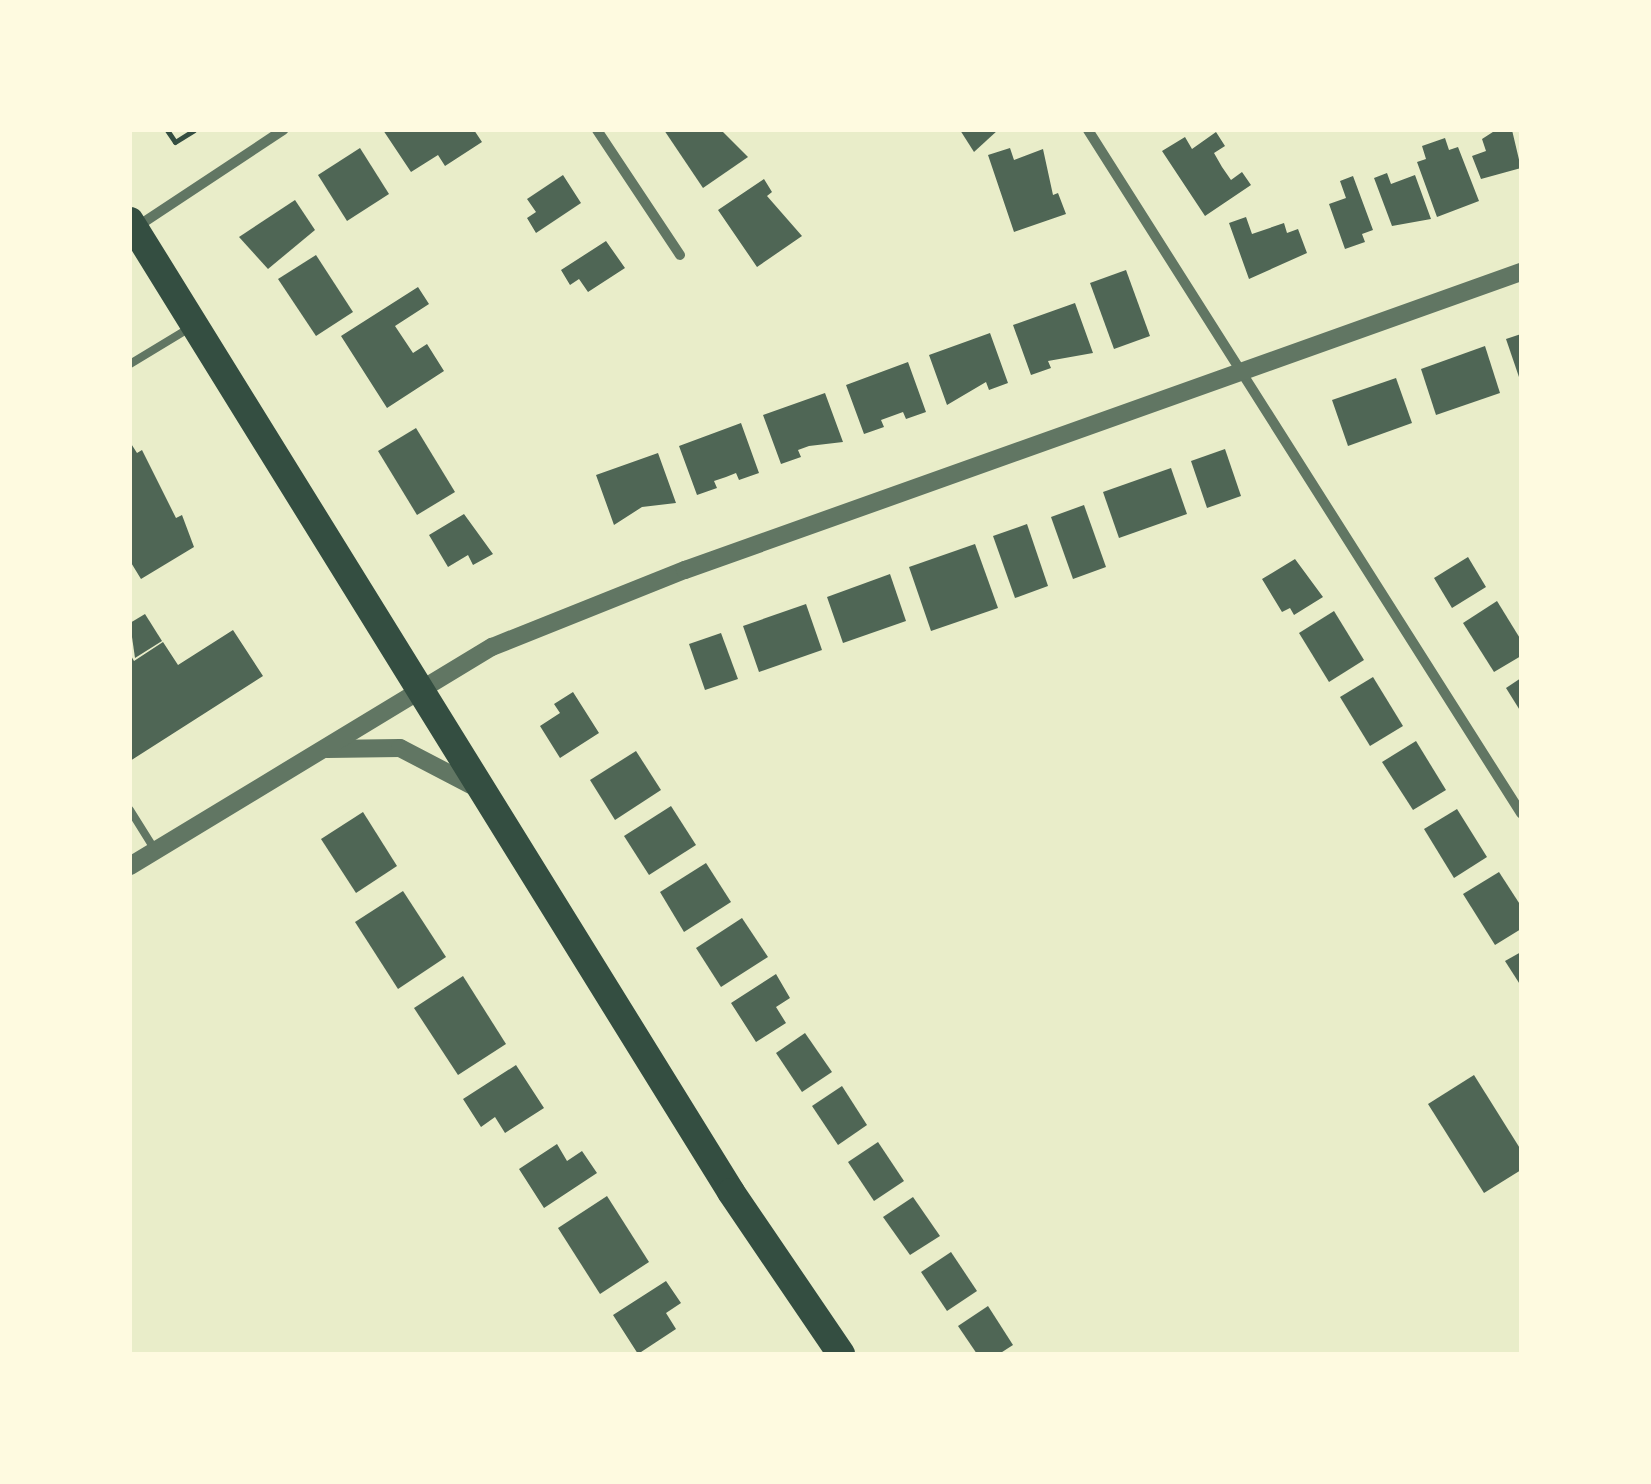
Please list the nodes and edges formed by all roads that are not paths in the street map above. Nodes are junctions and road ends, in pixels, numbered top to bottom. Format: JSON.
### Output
{"nodes":[{"id":1,"x":283,"y":130,"type":"edge"},
{"id":2,"x":597,"y":130,"type":"edge"},
{"id":3,"x":1088,"y":130,"type":"edge"},
{"id":4,"x":132,"y":225,"type":"edge"},
{"id":5,"x":680,"y":255,"type":"dead end"},
{"id":6,"x":1521,"y":272,"type":"edge"},
{"id":7,"x":191,"y":327,"type":"junction"},
{"id":8,"x":130,"y":364,"type":"edge"},
{"id":9,"x":1242,"y":371,"type":"junction"},
{"id":10,"x":417,"y":690,"type":"junction"},
{"id":11,"x":324,"y":750,"type":"junction"},
{"id":12,"x":482,"y":795,"type":"junction"},
{"id":13,"x":130,"y":810,"type":"edge"},
{"id":14,"x":1521,"y":814,"type":"edge"},
{"id":15,"x":155,"y":850,"type":"junction"},
{"id":16,"x":130,"y":866,"type":"edge"},
{"id":17,"x":841,"y":1354,"type":"edge"}],
"edges":[{"from":1,"to":4,"type":"street"},
{"from":2,"to":5,"type":"street"},
{"from":3,"to":9,"type":"street"},
{"from":4,"to":7,"type":"highway"},
{"from":6,"to":9,"type":"street"},
{"from":7,"to":8,"type":"lane"},
{"from":7,"to":10,"type":"highway"},
{"from":9,"to":10,"type":"street"},
{"from":9,"to":14,"type":"street"},
{"from":10,"to":11,"type":"street"},
{"from":10,"to":12,"type":"highway"},
{"from":11,"to":12,"type":"street"},
{"from":11,"to":15,"type":"street"},
{"from":12,"to":17,"type":"highway"},
{"from":13,"to":15,"type":"lane"},
{"from":15,"to":16,"type":"street"}]}
